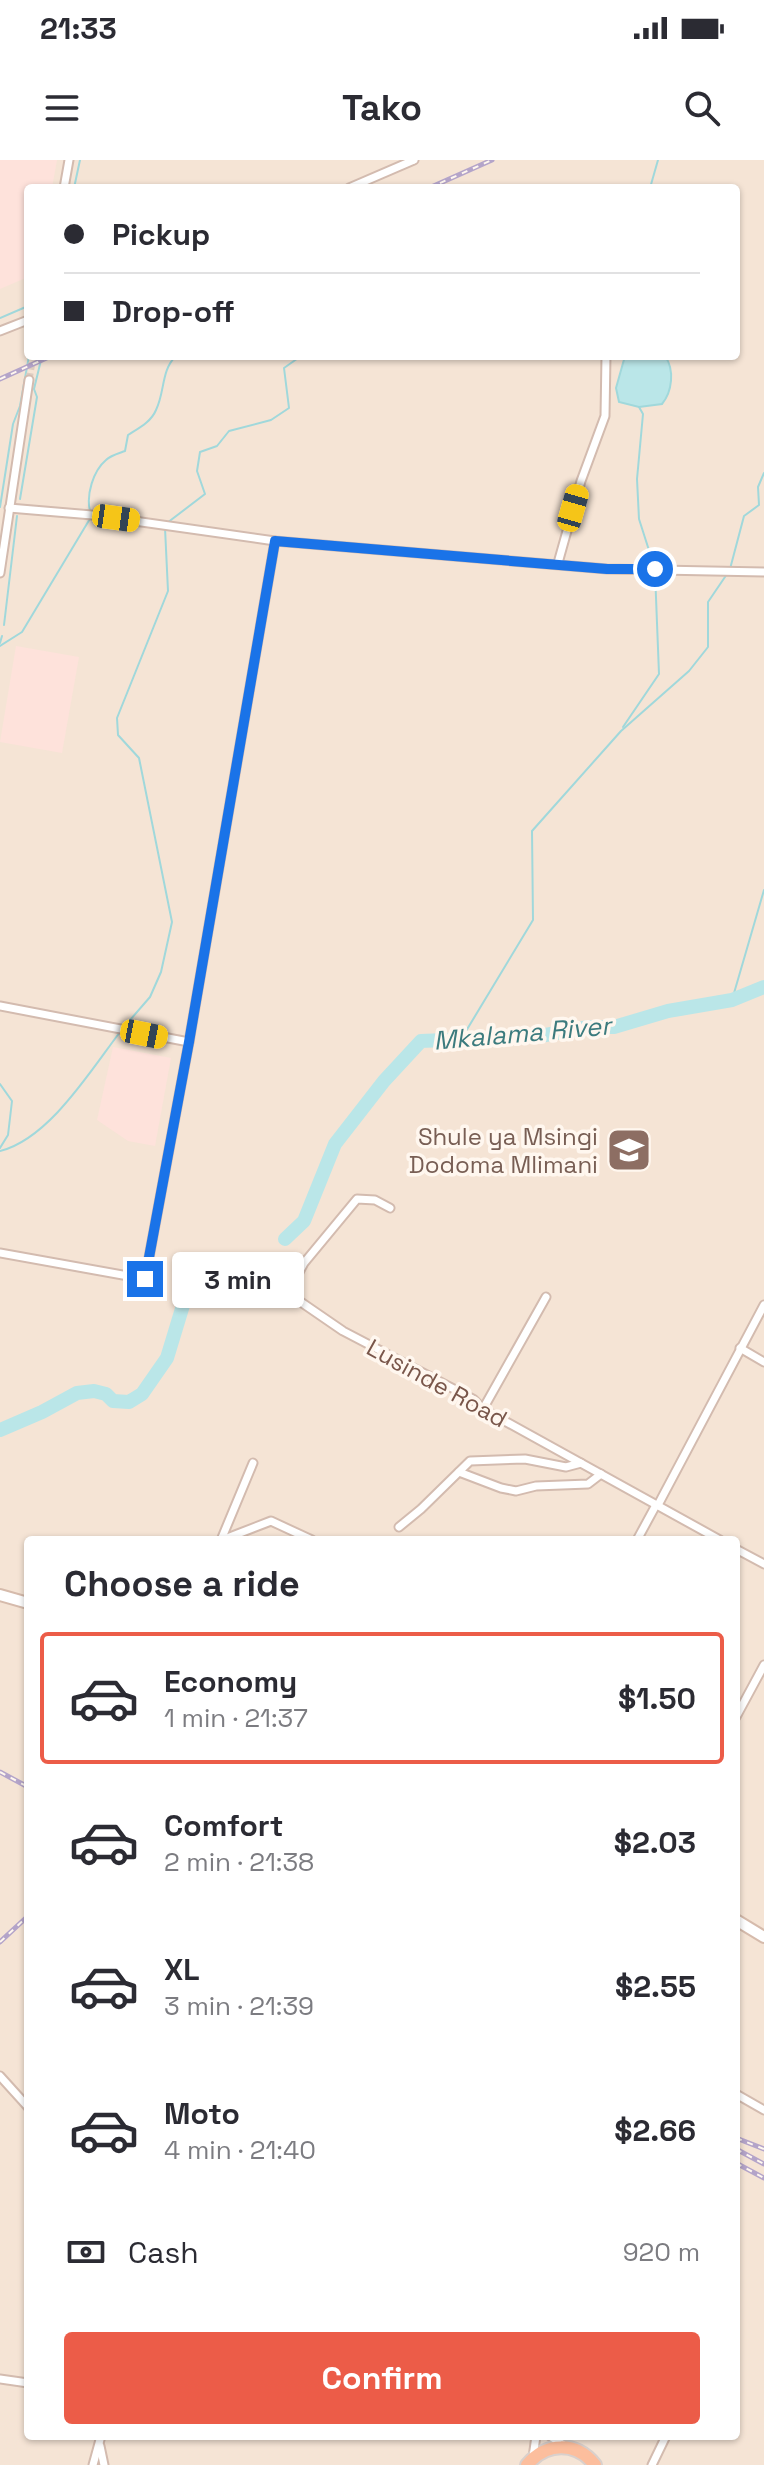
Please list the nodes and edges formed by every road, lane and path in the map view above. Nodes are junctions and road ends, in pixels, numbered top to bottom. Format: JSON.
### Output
{"nodes":[{"id":1,"x":69,"y":160,"type":"edge"},
{"id":2,"x":414,"y":160,"type":"edge"},
{"id":3,"x":65,"y":184,"type":"edge"},
{"id":4,"x":358,"y":184,"type":"edge"},
{"id":5,"x":24,"y":322,"type":"edge"},
{"id":6,"x":0,"y":331,"type":"edge"},
{"id":7,"x":606,"y":360,"type":"edge"},
{"id":8,"x":29,"y":380,"type":"tunnel mouth"},
{"id":9,"x":9,"y":508,"type":"junction"},
{"id":10,"x":275,"y":541,"type":"junction"},
{"id":11,"x":558,"y":563,"type":"junction"},
{"id":12,"x":764,"y":572,"type":"edge"},
{"id":13,"x":0,"y":573,"type":"edge"},
{"id":14,"x":0,"y":1006,"type":"edge"},
{"id":15,"x":189,"y":1042,"type":"junction"},
{"id":16,"x":390,"y":1208,"type":"dead end"},
{"id":17,"x":0,"y":1253,"type":"edge"},
{"id":18,"x":546,"y":1297,"type":"dead end"},
{"id":19,"x":764,"y":1305,"type":"edge"},
{"id":20,"x":740,"y":1348,"type":"junction"},
{"id":21,"x":764,"y":1362,"type":"edge"},
{"id":22,"x":483,"y":1409,"type":"junction"},
{"id":23,"x":253,"y":1463,"type":"dead end"},
{"id":24,"x":581,"y":1463,"type":"junction"},
{"id":25,"x":459,"y":1472,"type":"junction"},
{"id":26,"x":601,"y":1474,"type":"junction"},
{"id":27,"x":657,"y":1505,"type":"junction"},
{"id":28,"x":399,"y":1527,"type":"dead end"},
{"id":29,"x":224,"y":1536,"type":"edge"},
{"id":30,"x":232,"y":1536,"type":"edge"},
{"id":31,"x":303,"y":1536,"type":"edge"},
{"id":32,"x":639,"y":1536,"type":"edge"},
{"id":33,"x":713,"y":1536,"type":"edge"},
{"id":34,"x":740,"y":1551,"type":"edge"},
{"id":35,"x":764,"y":1564,"type":"edge"},
{"id":36,"x":1,"y":1597,"type":"edge"},
{"id":37,"x":24,"y":1602,"type":"edge"},
{"id":38,"x":764,"y":1665,"type":"edge"},
{"id":39,"x":740,"y":1710,"type":"edge"},
{"id":40,"x":740,"y":1922,"type":"edge"},
{"id":41,"x":764,"y":1937,"type":"edge"},
{"id":42,"x":0,"y":2076,"type":"edge"},
{"id":43,"x":740,"y":2096,"type":"edge"},
{"id":44,"x":24,"y":2103,"type":"edge"},
{"id":45,"x":764,"y":2110,"type":"edge"},
{"id":46,"x":0,"y":2379,"type":"edge"},
{"id":47,"x":24,"y":2382,"type":"edge"},
{"id":48,"x":100,"y":2440,"type":"edge"},
{"id":49,"x":535,"y":2440,"type":"edge"},
{"id":50,"x":555,"y":2440,"type":"edge"},
{"id":51,"x":664,"y":2440,"type":"edge"},
{"id":52,"x":565,"y":2447,"type":"junction"},
{"id":53,"x":530,"y":2461,"type":"edge"},
{"id":54,"x":597,"y":2464,"type":"edge"},
{"id":55,"x":93,"y":2465,"type":"edge"},
{"id":56,"x":104,"y":2465,"type":"edge"},
{"id":57,"x":652,"y":2465,"type":"edge"}],
"edges":[{"from":1,"to":3,"type":"street"},
{"from":2,"to":4,"type":"street"},
{"from":5,"to":6,"type":"street"},
{"from":7,"to":11,"type":"street"},
{"from":8,"to":9,"type":"street"},
{"from":9,"to":10,"type":"street"},
{"from":9,"to":13,"type":"street"},
{"from":10,"to":11,"type":"street"},
{"from":10,"to":15,"type":"street"},
{"from":11,"to":12,"type":"street"},
{"from":14,"to":15,"type":"street"},
{"from":15,"to":17,"type":"street"},
{"from":16,"to":22,"type":"street","name":"Lusinde Road"},
{"from":18,"to":22,"type":"street"},
{"from":19,"to":20,"type":"street"},
{"from":20,"to":21,"type":"street"},
{"from":20,"to":27,"type":"street"},
{"from":22,"to":24,"type":"street","name":"Lusinde Road"},
{"from":23,"to":29,"type":"street"},
{"from":24,"to":25,"type":"street"},
{"from":24,"to":26,"type":"street","name":"Lusinde Road"},
{"from":25,"to":26,"type":"street"},
{"from":25,"to":28,"type":"street"},
{"from":26,"to":27,"type":"street","name":"Lusinde Road"},
{"from":27,"to":32,"type":"street"},
{"from":27,"to":33,"type":"street","name":"Lusinde Road"},
{"from":30,"to":31,"type":"street"},
{"from":34,"to":35,"type":"street"},
{"from":36,"to":37,"type":"main road"},
{"from":38,"to":39,"type":"street"},
{"from":40,"to":41,"type":"main road"},
{"from":42,"to":44,"type":"street"},
{"from":43,"to":45,"type":"street"},
{"from":46,"to":47,"type":"street"},
{"from":48,"to":55,"type":"street"},
{"from":48,"to":56,"type":"street"},
{"from":49,"to":53,"type":"street"},
{"from":50,"to":52,"type":"street"},
{"from":51,"to":57,"type":"street"},
{"from":52,"to":53,"type":"highway"},
{"from":52,"to":54,"type":"highway"}]}
